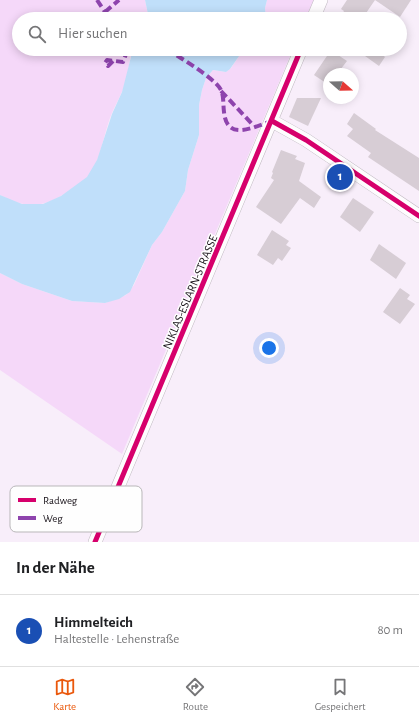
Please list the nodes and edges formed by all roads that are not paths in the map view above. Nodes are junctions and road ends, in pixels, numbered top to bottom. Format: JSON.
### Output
{"nodes":[{"id":1,"x":321,"y":0,"type":"edge"},
{"id":2,"x":316,"y":12,"type":"edge"},
{"id":3,"x":298,"y":56,"type":"edge"},
{"id":4,"x":272,"y":121,"type":"junction"},
{"id":5,"x":419,"y":216,"type":"edge"},
{"id":6,"x":119,"y":486,"type":"edge"},
{"id":7,"x":99,"y":532,"type":"edge"},
{"id":8,"x":95,"y":542,"type":"edge"}],
"edges":[{"from":1,"to":2,"type":"street"},
{"from":3,"to":4,"type":"street","name":"NIKLAS-ESLARN-STRASSE"},
{"from":4,"to":5,"type":"street"},
{"from":4,"to":6,"type":"street","name":"NIKLAS-ESLARN-STRASSE"},
{"from":7,"to":8,"type":"street","name":"NIKLAS-ESLARN-STRASSE"}]}
